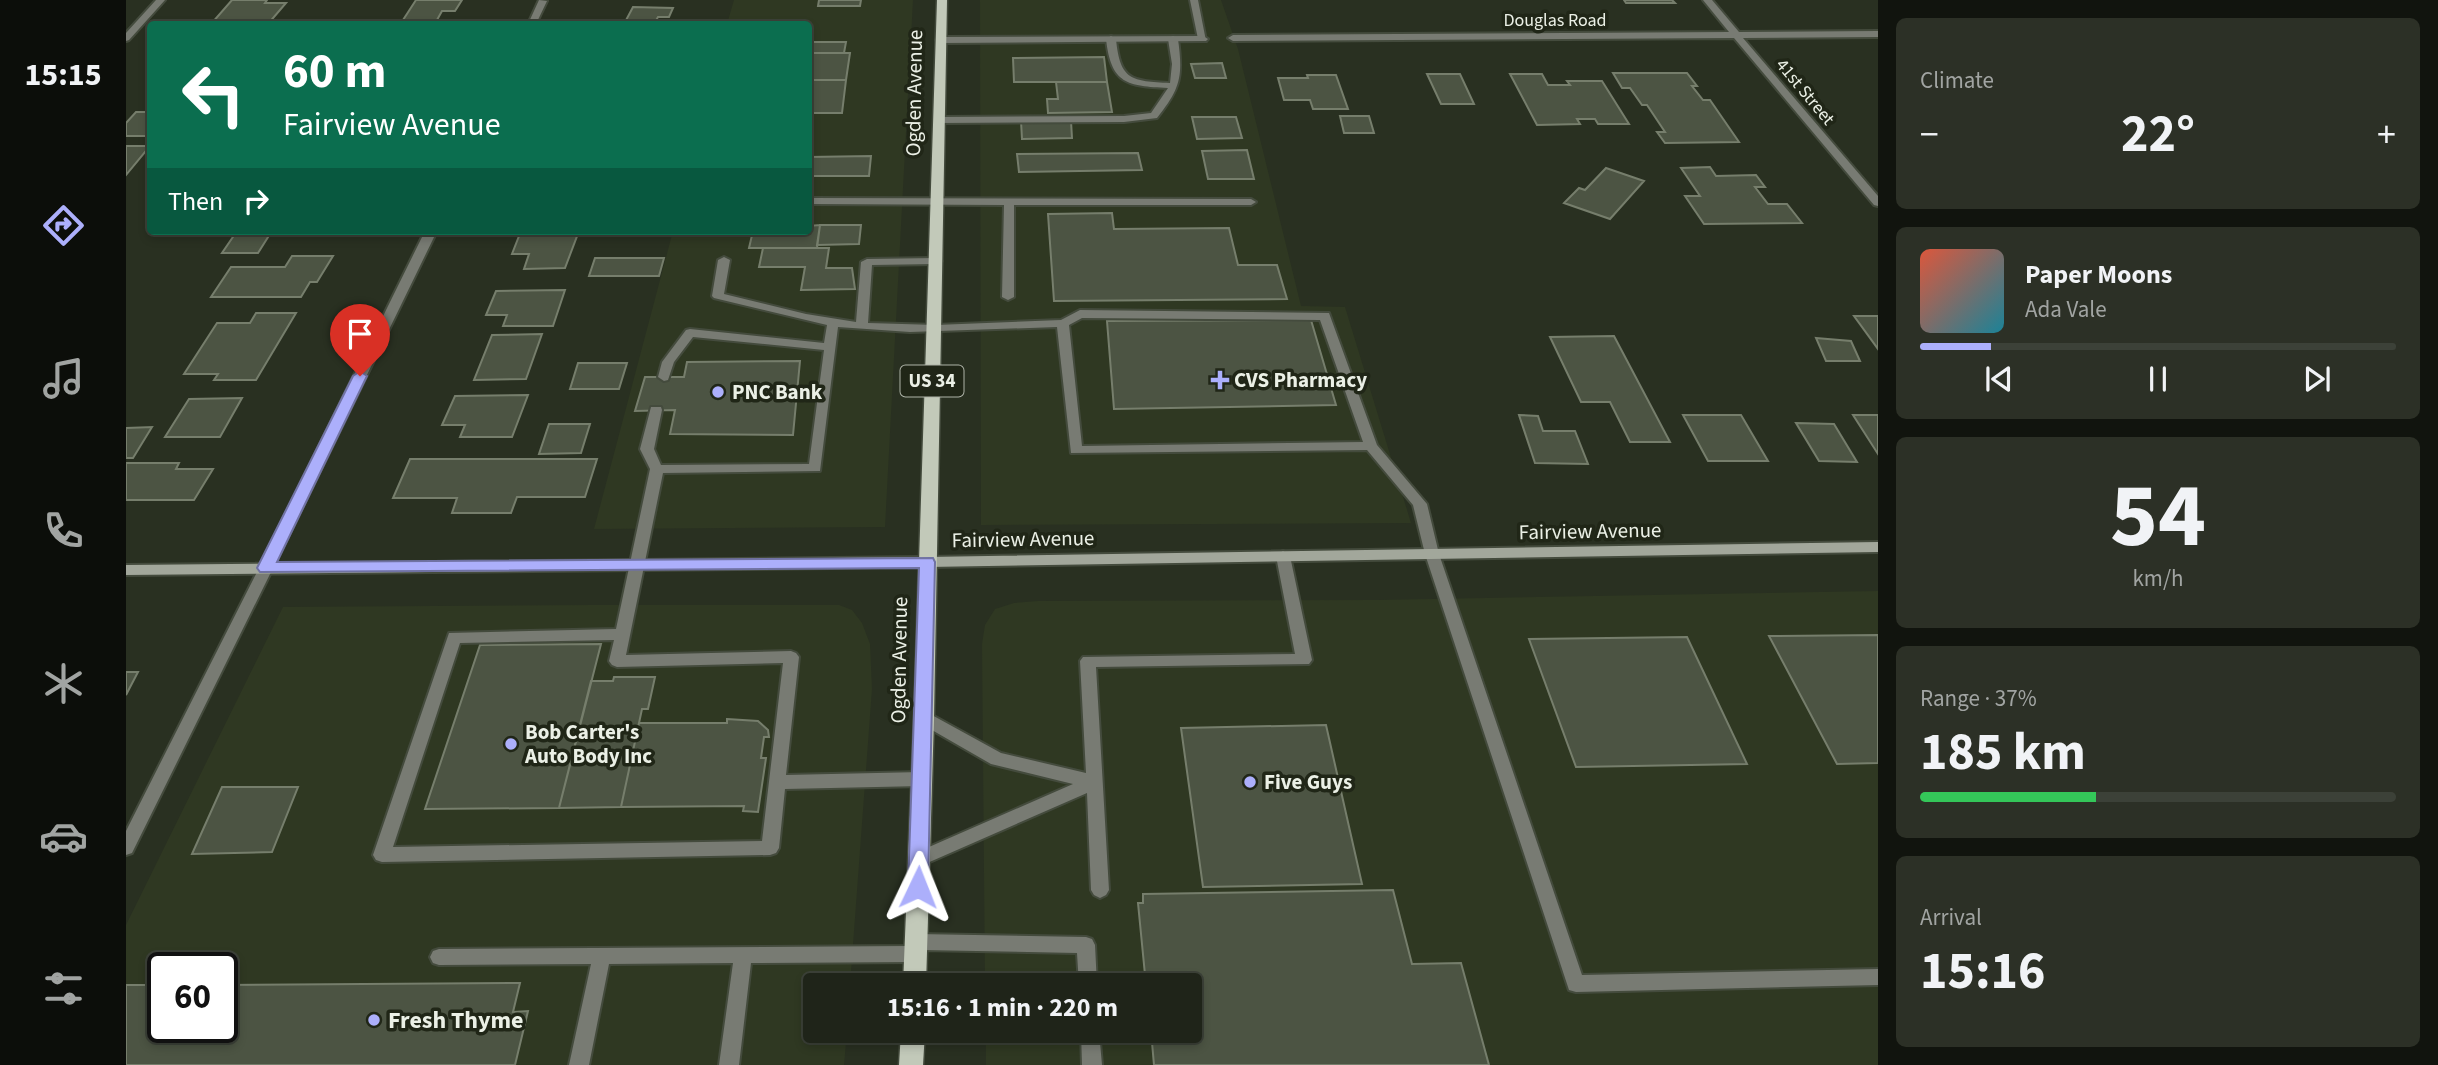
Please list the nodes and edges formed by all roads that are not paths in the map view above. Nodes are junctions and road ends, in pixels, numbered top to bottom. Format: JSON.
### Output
{"nodes":[{"id":1,"x":161,"y":0,"type":"edge"},
{"id":2,"x":942,"y":0,"type":"edge"},
{"id":3,"x":1194,"y":0,"type":"edge"},
{"id":4,"x":1707,"y":0,"type":"edge"},
{"id":5,"x":543,"y":1,"type":"edge"},
{"id":6,"x":533,"y":21,"type":"edge"},
{"id":7,"x":1878,"y":34,"type":"edge"},
{"id":8,"x":1736,"y":35,"type":"junction"},
{"id":9,"x":126,"y":38,"type":"edge"},
{"id":10,"x":1233,"y":38,"type":"dead end"},
{"id":11,"x":1111,"y":39,"type":"junction"},
{"id":12,"x":1173,"y":39,"type":"junction"},
{"id":13,"x":941,"y":40,"type":"junction"},
{"id":14,"x":1175,"y":86,"type":"junction"},
{"id":15,"x":939,"y":120,"type":"junction"},
{"id":16,"x":812,"y":201,"type":"edge"},
{"id":17,"x":937,"y":201,"type":"junction"},
{"id":18,"x":1009,"y":201,"type":"junction"},
{"id":19,"x":1251,"y":202,"type":"dead end"},
{"id":20,"x":1878,"y":204,"type":"edge"},
{"id":21,"x":428,"y":235,"type":"edge"},
{"id":22,"x":724,"y":260,"type":"dead end"},
{"id":23,"x":936,"y":261,"type":"junction"},
{"id":24,"x":1008,"y":297,"type":"dead end"},
{"id":25,"x":833,"y":323,"type":"junction"},
{"id":26,"x":1063,"y":323,"type":"junction"},
{"id":27,"x":862,"y":326,"type":"junction"},
{"id":28,"x":933,"y":327,"type":"junction"},
{"id":29,"x":829,"y":347,"type":"junction"},
{"id":30,"x":664,"y":377,"type":"dead end"},
{"id":31,"x":656,"y":411,"type":"dead end"},
{"id":32,"x":1371,"y":446,"type":"junction"},
{"id":33,"x":657,"y":469,"type":"junction"},
{"id":34,"x":1878,"y":547,"type":"edge"},
{"id":35,"x":1432,"y":554,"type":"junction"},
{"id":36,"x":1283,"y":556,"type":"junction"},
{"id":37,"x":927,"y":562,"type":"junction"},
{"id":38,"x":638,"y":565,"type":"junction"},
{"id":39,"x":265,"y":568,"type":"junction"},
{"id":40,"x":126,"y":570,"type":"edge"},
{"id":41,"x":622,"y":634,"type":"junction"},
{"id":42,"x":924,"y":718,"type":"junction"},
{"id":43,"x":922,"y":779,"type":"junction"},
{"id":44,"x":777,"y":782,"type":"junction"},
{"id":45,"x":1094,"y":782,"type":"junction"},
{"id":46,"x":126,"y":848,"type":"edge"},
{"id":47,"x":919,"y":859,"type":"junction"},
{"id":48,"x":1100,"y":890,"type":"dead end"},
{"id":49,"x":916,"y":948,"type":"junction"},
{"id":50,"x":602,"y":956,"type":"junction"},
{"id":51,"x":743,"y":956,"type":"junction"},
{"id":52,"x":439,"y":957,"type":"dead end"},
{"id":53,"x":915,"y":973,"type":"edge"},
{"id":54,"x":1087,"y":973,"type":"edge"},
{"id":55,"x":1878,"y":977,"type":"edge"},
{"id":56,"x":912,"y":1043,"type":"edge"},
{"id":57,"x":1090,"y":1043,"type":"edge"},
{"id":58,"x":579,"y":1065,"type":"edge"},
{"id":59,"x":729,"y":1065,"type":"edge"},
{"id":60,"x":911,"y":1065,"type":"edge"},
{"id":61,"x":1091,"y":1065,"type":"edge"}],
"edges":[{"from":1,"to":9,"type":"street"},
{"from":2,"to":13,"type":"main road","name":"Ogden Avenue","number":"US 34"},
{"from":3,"to":12,"type":"street"},
{"from":4,"to":8,"type":"street","name":"41st Street"},
{"from":5,"to":6,"type":"street"},
{"from":7,"to":8,"type":"street","name":"Douglas Road"},
{"from":8,"to":10,"type":"street","name":"Douglas Road"},
{"from":8,"to":20,"type":"street","name":"41st Street"},
{"from":11,"to":12,"type":"street"},
{"from":11,"to":13,"type":"street"},
{"from":11,"to":14,"type":"street"},
{"from":12,"to":14,"type":"street"},
{"from":13,"to":15,"type":"main road","name":"Ogden Avenue","number":"US 34"},
{"from":14,"to":15,"type":"street"},
{"from":15,"to":17,"type":"main road","name":"Ogden Avenue","number":"US 34"},
{"from":16,"to":17,"type":"street"},
{"from":17,"to":18,"type":"street"},
{"from":17,"to":23,"type":"main road","name":"Ogden Avenue","number":"US 34"},
{"from":18,"to":19,"type":"street"},
{"from":18,"to":24,"type":"street"},
{"from":21,"to":39,"type":"street"},
{"from":22,"to":25,"type":"street"},
{"from":23,"to":27,"type":"street"},
{"from":23,"to":28,"type":"main road","name":"Ogden Avenue","number":"US 34"},
{"from":25,"to":27,"type":"street"},
{"from":25,"to":29,"type":"street"},
{"from":26,"to":28,"type":"street"},
{"from":26,"to":32,"type":"street"},
{"from":26,"to":32,"type":"street"},
{"from":27,"to":28,"type":"street"},
{"from":28,"to":37,"type":"main road","name":"Ogden Avenue","number":"US 34"},
{"from":29,"to":30,"type":"street"},
{"from":29,"to":33,"type":"street"},
{"from":31,"to":33,"type":"street"},
{"from":32,"to":35,"type":"street"},
{"from":33,"to":38,"type":"street"},
{"from":34,"to":35,"type":"street","name":"Fairview Avenue"},
{"from":35,"to":36,"type":"street","name":"Fairview Avenue"},
{"from":35,"to":55,"type":"street"},
{"from":36,"to":37,"type":"street","name":"Fairview Avenue"},
{"from":36,"to":45,"type":"street"},
{"from":37,"to":38,"type":"street","name":"Fairview Avenue"},
{"from":37,"to":42,"type":"main road","name":"Ogden Avenue","number":"US 34"},
{"from":38,"to":39,"type":"street","name":"Fairview Avenue"},
{"from":38,"to":41,"type":"street"},
{"from":39,"to":40,"type":"street","name":"Fairview Avenue"},
{"from":39,"to":46,"type":"street"},
{"from":41,"to":44,"type":"street"},
{"from":41,"to":44,"type":"street"},
{"from":42,"to":43,"type":"main road","name":"Ogden Avenue","number":"US 34"},
{"from":42,"to":45,"type":"street"},
{"from":43,"to":44,"type":"street"},
{"from":43,"to":47,"type":"main road","name":"Ogden Avenue","number":"US 34"},
{"from":45,"to":47,"type":"street"},
{"from":45,"to":48,"type":"street"},
{"from":47,"to":49,"type":"main road","name":"Ogden Avenue","number":"US 34"},
{"from":49,"to":51,"type":"street"},
{"from":49,"to":53,"type":"main road","name":"Ogden Avenue","number":"US 34"},
{"from":49,"to":54,"type":"street"},
{"from":50,"to":51,"type":"street"},
{"from":50,"to":52,"type":"street"},
{"from":50,"to":58,"type":"street"},
{"from":51,"to":59,"type":"street"},
{"from":56,"to":60,"type":"main road"},
{"from":57,"to":61,"type":"street"}]}
